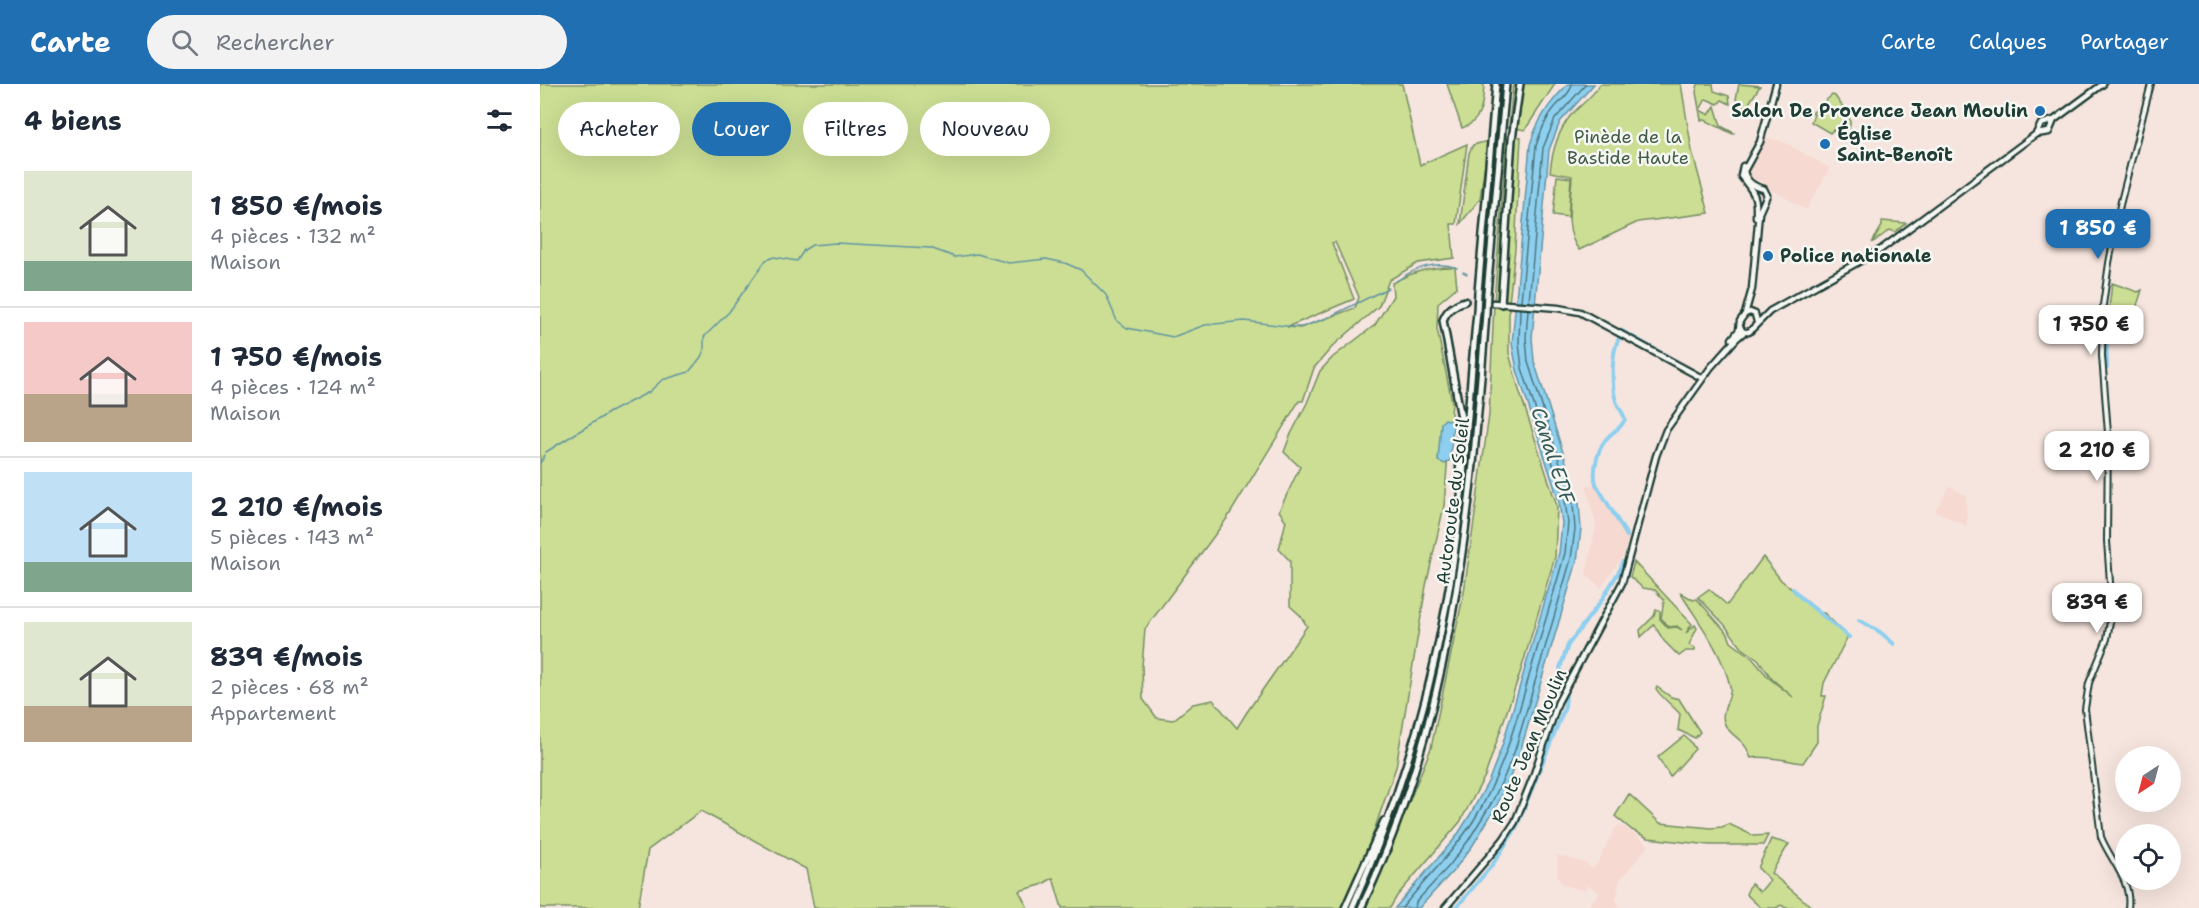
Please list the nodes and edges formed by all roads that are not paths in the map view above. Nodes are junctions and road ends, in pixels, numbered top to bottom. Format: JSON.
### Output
{"nodes":[{"id":1,"x":1496,"y":84,"type":"edge"},
{"id":2,"x":1506,"y":84,"type":"edge"},
{"id":3,"x":1520,"y":84,"type":"edge"},
{"id":4,"x":1776,"y":84,"type":"edge"},
{"id":5,"x":2103,"y":84,"type":"edge"},
{"id":6,"x":2151,"y":84,"type":"edge"},
{"id":7,"x":2049,"y":124,"type":"junction"},
{"id":8,"x":2041,"y":130,"type":"junction"},
{"id":9,"x":1757,"y":191,"type":"junction"},
{"id":10,"x":1756,"y":199,"type":"junction"},
{"id":11,"x":1764,"y":199,"type":"junction"},
{"id":12,"x":1757,"y":231,"type":"junction"},
{"id":13,"x":1469,"y":301,"type":"tunnel mouth"},
{"id":14,"x":1749,"y":302,"type":"junction"},
{"id":15,"x":1493,"y":303,"type":"tunnel mouth"},
{"id":16,"x":1504,"y":304,"type":"junction"},
{"id":17,"x":1770,"y":311,"type":"junction"},
{"id":18,"x":1745,"y":314,"type":"junction"},
{"id":19,"x":1754,"y":314,"type":"junction"},
{"id":20,"x":1757,"y":322,"type":"junction"},
{"id":21,"x":1740,"y":327,"type":"junction"},
{"id":22,"x":1744,"y":332,"type":"junction"},
{"id":23,"x":1700,"y":377,"type":"junction"},
{"id":24,"x":1683,"y":403,"type":"junction"},
{"id":25,"x":1460,"y":502,"type":"junction"},
{"id":26,"x":1393,"y":808,"type":"junction"},
{"id":27,"x":1345,"y":908,"type":"edge"},
{"id":28,"x":1352,"y":908,"type":"edge"},
{"id":29,"x":1360,"y":908,"type":"edge"},
{"id":30,"x":1445,"y":908,"type":"edge"},
{"id":31,"x":2128,"y":908,"type":"edge"}],
"edges":[{"from":1,"to":25,"type":"highway","name":"Autoroute du Soleil","bridge":true},
{"from":2,"to":29,"type":"highway","name":"Autoroute du Soleil","bridge":true},
{"from":3,"to":16,"type":"highway"},
{"from":4,"to":9,"type":"main road"},
{"from":5,"to":7,"type":"main road"},
{"from":6,"to":31,"type":"main road"},
{"from":7,"to":8,"type":"main road"},
{"from":7,"to":8,"type":"main road"},
{"from":8,"to":17,"type":"main road"},
{"from":9,"to":10,"type":"main road"},
{"from":9,"to":11,"type":"main road"},
{"from":10,"to":11,"type":"main road"},
{"from":10,"to":12,"type":"main road"},
{"from":11,"to":12,"type":"main road"},
{"from":12,"to":14,"type":"main road"},
{"from":13,"to":25,"type":"highway"},
{"from":14,"to":18,"type":"main road"},
{"from":14,"to":19,"type":"main road"},
{"from":15,"to":16,"type":"main road"},
{"from":16,"to":23,"type":"main road"},
{"from":17,"to":19,"type":"main road"},
{"from":17,"to":20,"type":"main road"},
{"from":18,"to":19,"type":"main road"},
{"from":18,"to":21,"type":"main road"},
{"from":19,"to":20,"type":"main road"},
{"from":20,"to":22,"type":"main road"},
{"from":21,"to":22,"type":"main road"},
{"from":21,"to":23,"type":"main road"},
{"from":22,"to":24,"type":"main road","name":"Route Jean Moulin"},
{"from":23,"to":24,"type":"main road"},
{"from":24,"to":30,"type":"main road","name":"Route Jean Moulin"},
{"from":25,"to":26,"type":"highway","name":"Autoroute du Soleil"},
{"from":26,"to":27,"type":"highway"},
{"from":26,"to":28,"type":"highway","name":"Autoroute du Soleil"}]}
